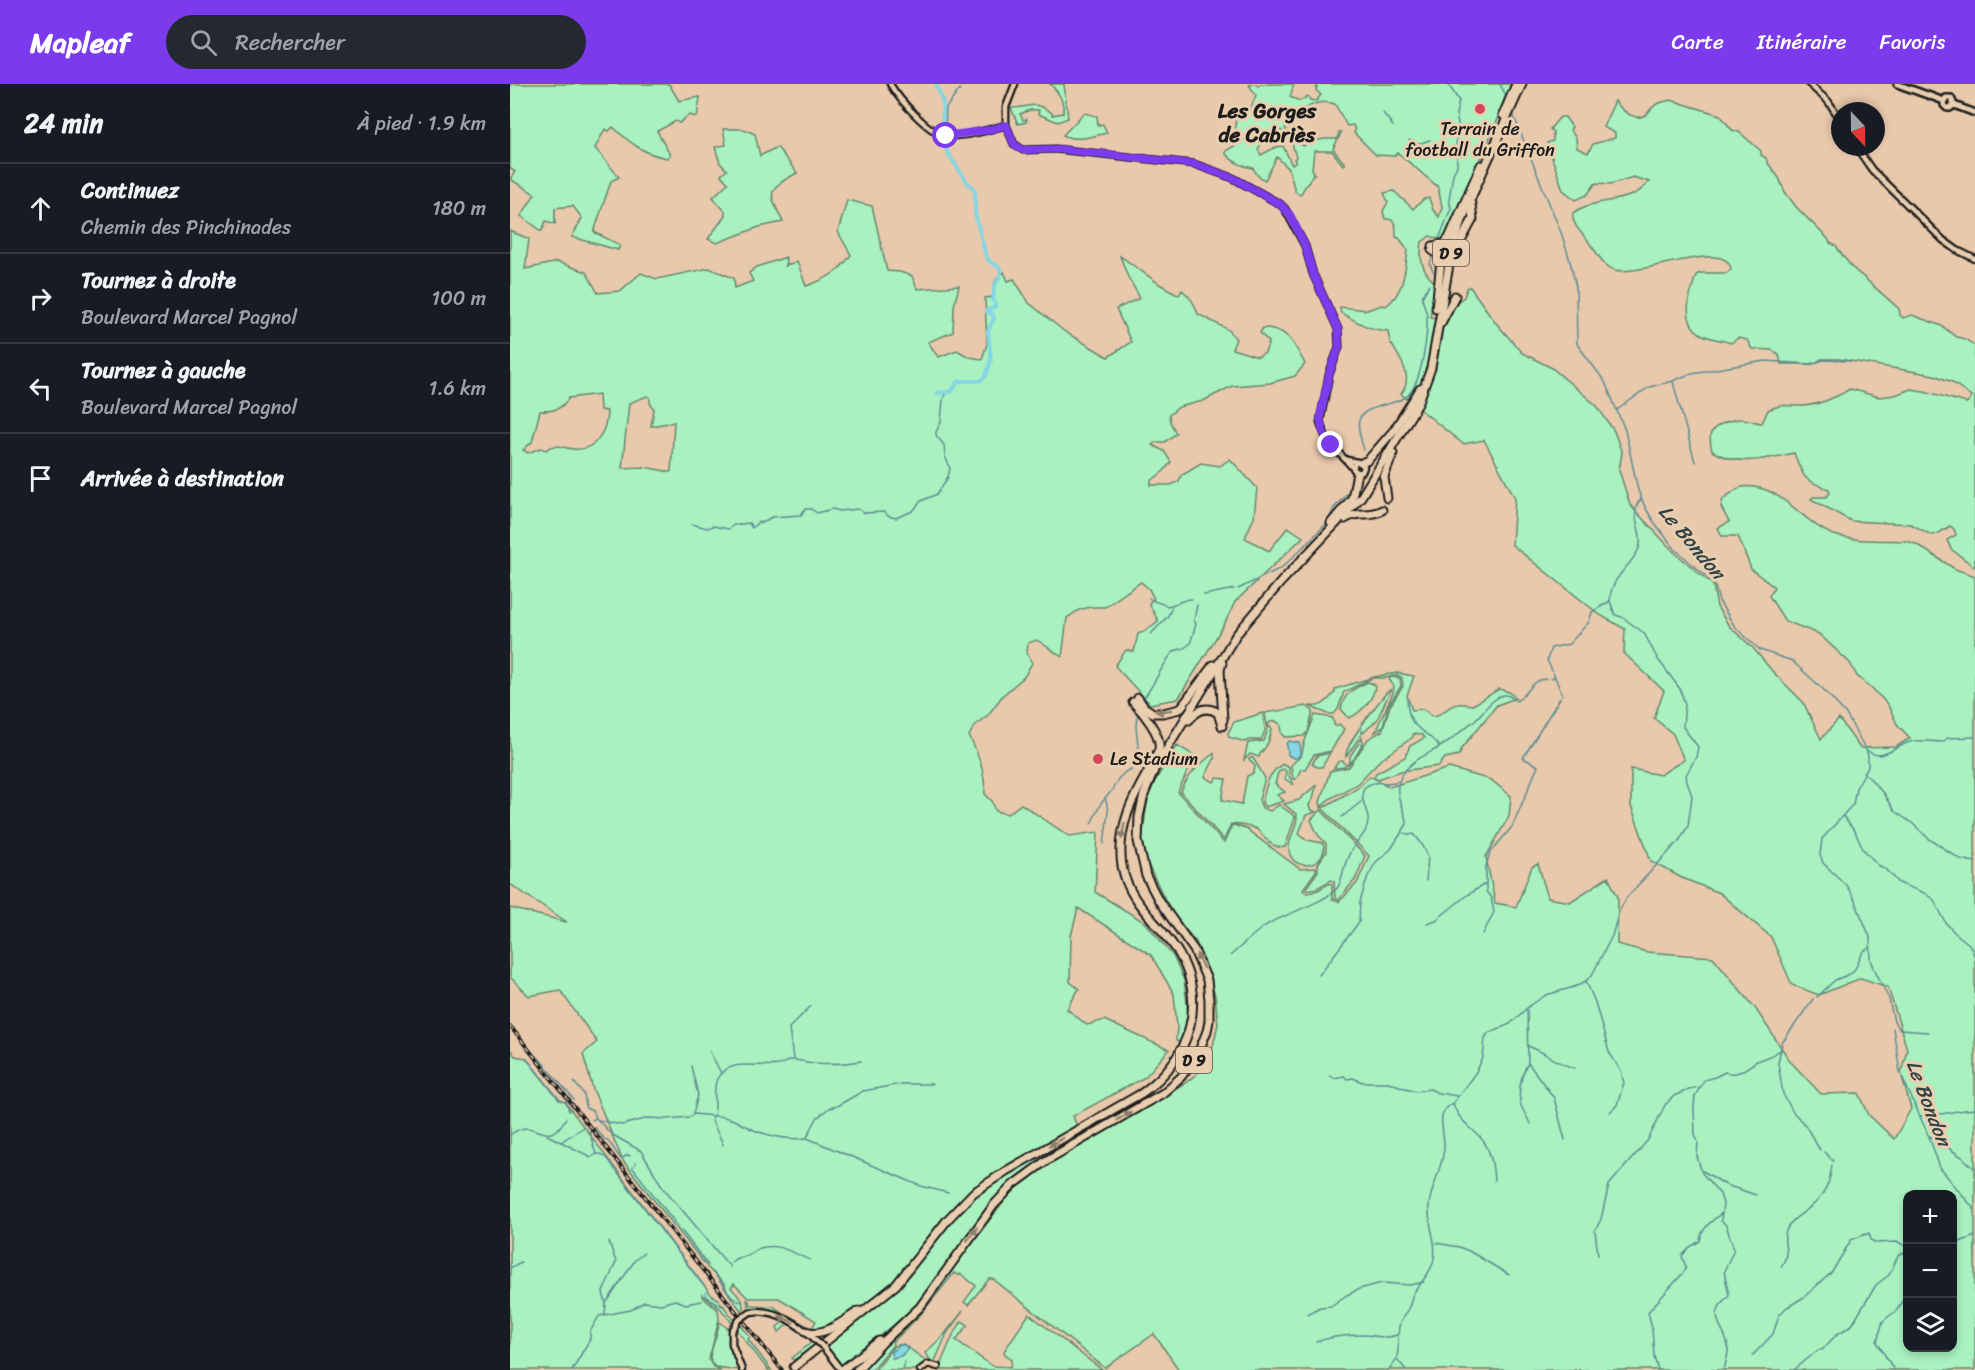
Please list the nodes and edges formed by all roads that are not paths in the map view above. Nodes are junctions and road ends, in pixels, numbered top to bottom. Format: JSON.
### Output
{"nodes":[{"id":1,"x":890,"y":84,"type":"edge"},
{"id":2,"x":1015,"y":84,"type":"edge"},
{"id":3,"x":1520,"y":84,"type":"edge"},
{"id":4,"x":1809,"y":84,"type":"edge"},
{"id":5,"x":1897,"y":84,"type":"edge"},
{"id":6,"x":1831,"y":106,"type":"edge"},
{"id":7,"x":1975,"y":113,"type":"edge"},
{"id":8,"x":1006,"y":125,"type":"junction"},
{"id":9,"x":1488,"y":154,"type":"junction"},
{"id":10,"x":1862,"y":156,"type":"edge"},
{"id":11,"x":1460,"y":243,"type":"dead end"},
{"id":12,"x":1975,"y":259,"type":"edge"},
{"id":13,"x":1455,"y":297,"type":"dead end"},
{"id":14,"x":1436,"y":308,"type":"junction"},
{"id":15,"x":1433,"y":358,"type":"junction"},
{"id":16,"x":1422,"y":384,"type":"junction"},
{"id":17,"x":1422,"y":394,"type":"junction"},
{"id":18,"x":1357,"y":467,"type":"junction"},
{"id":19,"x":1388,"y":498,"type":"dead end"},
{"id":20,"x":1382,"y":510,"type":"dead end"},
{"id":21,"x":1318,"y":538,"type":"junction"},
{"id":22,"x":1308,"y":553,"type":"junction"},
{"id":23,"x":1254,"y":612,"type":"junction"},
{"id":24,"x":1214,"y":663,"type":"junction"},
{"id":25,"x":1148,"y":785,"type":"junction"},
{"id":26,"x":1129,"y":807,"type":"junction"},
{"id":27,"x":915,"y":1262,"type":"junction"},
{"id":28,"x":938,"y":1282,"type":"junction"},
{"id":29,"x":806,"y":1331,"type":"junction"},
{"id":30,"x":794,"y":1367,"type":"dead end"},
{"id":31,"x":935,"y":1368,"type":"edge"},
{"id":32,"x":840,"y":1369,"type":"edge"},
{"id":33,"x":742,"y":1370,"type":"edge"},
{"id":34,"x":857,"y":1370,"type":"edge"},
{"id":35,"x":920,"y":1370,"type":"edge"}],
"edges":[{"from":1,"to":8,"type":"street"},
{"from":2,"to":8,"type":"street"},
{"from":3,"to":9,"type":"highway","number":"D 9"},
{"from":3,"to":9,"type":"highway","number":"D 9"},
{"from":4,"to":6,"type":"street"},
{"from":5,"to":7,"type":"main road"},
{"from":8,"to":18,"type":"street"},
{"from":9,"to":11,"type":"highway"},
{"from":9,"to":14,"type":"highway","number":"D 9"},
{"from":9,"to":14,"type":"highway"},
{"from":9,"to":15,"type":"highway","number":"D 9"},
{"from":10,"to":12,"type":"street"},
{"from":13,"to":15,"type":"highway"},
{"from":14,"to":16,"type":"highway","number":"D 9"},
{"from":15,"to":17,"type":"highway","number":"D 9"},
{"from":16,"to":18,"type":"highway"},
{"from":16,"to":21,"type":"highway","number":"D 9"},
{"from":17,"to":19,"type":"highway"},
{"from":17,"to":22,"type":"highway","number":"D 9"},
{"from":18,"to":21,"type":"highway"},
{"from":20,"to":22,"type":"highway"},
{"from":21,"to":24,"type":"highway","number":"D 9"},
{"from":22,"to":23,"type":"highway","number":"D 9"},
{"from":23,"to":25,"type":"highway","number":"D 9"},
{"from":23,"to":25,"type":"highway"},
{"from":24,"to":26,"type":"highway","number":"D 9"},
{"from":24,"to":26,"type":"highway","one_way":true},
{"from":28,"to":25,"type":"highway","number":"D 9","one_way":true},
{"from":26,"to":27,"type":"highway","number":"D 9","one_way":true},
{"from":27,"to":29,"type":"highway"},
{"from":27,"to":30,"type":"highway","number":"D 9"},
{"from":28,"to":32,"type":"highway","number":"D 9"},
{"from":28,"to":34,"type":"highway"},
{"from":29,"to":32,"type":"street","bridge":true},
{"from":29,"to":33,"type":"street","one_way":true,"bridge":true},
{"from":31,"to":35,"type":"street"}]}
